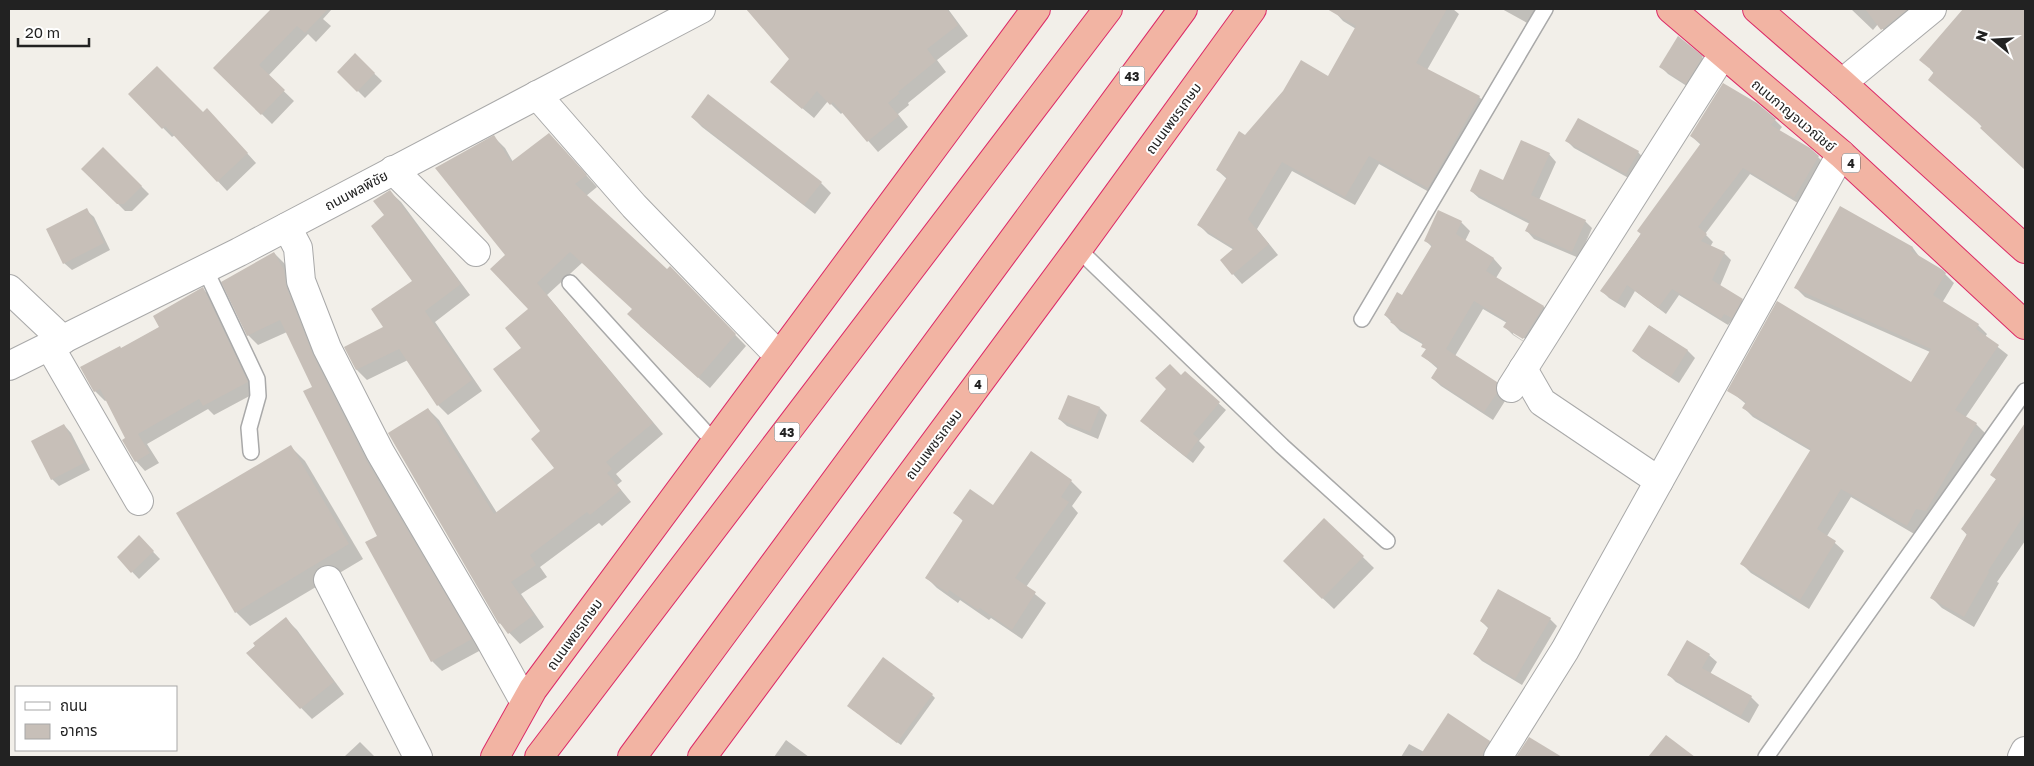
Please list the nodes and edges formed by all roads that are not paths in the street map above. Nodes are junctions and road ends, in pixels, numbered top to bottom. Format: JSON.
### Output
{"nodes":[{"id":1,"x":701,"y":9,"type":"edge"},
{"id":2,"x":1036,"y":9,"type":"edge"},
{"id":3,"x":1108,"y":9,"type":"edge"},
{"id":4,"x":1183,"y":9,"type":"edge"},
{"id":5,"x":1252,"y":9,"type":"edge"},
{"id":6,"x":1545,"y":9,"type":"edge"},
{"id":7,"x":1671,"y":9,"type":"edge"},
{"id":8,"x":1756,"y":9,"type":"edge"},
{"id":9,"x":1932,"y":9,"type":"edge"},
{"id":10,"x":1723,"y":54,"type":"junction"},
{"id":11,"x":1842,"y":83,"type":"junction"},
{"id":12,"x":537,"y":95,"type":"junction"},
{"id":13,"x":1841,"y":154,"type":"junction"},
{"id":14,"x":393,"y":170,"type":"junction"},
{"id":15,"x":287,"y":227,"type":"junction"},
{"id":16,"x":1078,"y":249,"type":"junction"},
{"id":17,"x":2025,"y":249,"type":"edge"},
{"id":18,"x":476,"y":252,"type":"dead end"},
{"id":19,"x":205,"y":269,"type":"junction"},
{"id":20,"x":570,"y":283,"type":"dead end"},
{"id":21,"x":9,"y":289,"type":"edge"},
{"id":22,"x":1362,"y":319,"type":"dead end"},
{"id":23,"x":2025,"y":325,"type":"edge"},
{"id":24,"x":56,"y":343,"type":"junction"},
{"id":25,"x":779,"y":356,"type":"junction"},
{"id":26,"x":9,"y":366,"type":"edge"},
{"id":27,"x":2025,"y":391,"type":"edge"},
{"id":28,"x":715,"y":443,"type":"junction"},
{"id":29,"x":251,"y":452,"type":"dead end"},
{"id":30,"x":1659,"y":481,"type":"junction"},
{"id":31,"x":139,"y":501,"type":"dead end"},
{"id":32,"x":1387,"y":541,"type":"dead end"},
{"id":33,"x":328,"y":580,"type":"dead end"},
{"id":34,"x":529,"y":695,"type":"junction"},
{"id":35,"x":2025,"y":752,"type":"edge"},
{"id":36,"x":418,"y":757,"type":"edge"},
{"id":37,"x":481,"y":757,"type":"edge"},
{"id":38,"x":494,"y":757,"type":"edge"},
{"id":39,"x":539,"y":757,"type":"edge"},
{"id":40,"x":632,"y":757,"type":"edge"},
{"id":41,"x":702,"y":757,"type":"edge"},
{"id":42,"x":1498,"y":757,"type":"edge"},
{"id":43,"x":1766,"y":757,"type":"edge"},
{"id":44,"x":2022,"y":757,"type":"edge"}],
"edges":[{"from":1,"to":12,"type":"street","name":"ถนนพลพิชัย"},
{"from":2,"to":25,"type":"highway","name":"ถนนเพชรเกษม"},
{"from":3,"to":39,"type":"highway","number":"43"},
{"from":4,"to":40,"type":"highway","number":"43"},
{"from":5,"to":16,"type":"highway","name":"ถนนเพชรเกษม","number":"4"},
{"from":6,"to":22,"type":"lane"},
{"from":7,"to":10,"type":"highway","name":"ถนนกาญจนวณิชย์","number":"4"},
{"from":8,"to":11,"type":"highway"},
{"from":9,"to":11,"type":"street"},
{"from":10,"to":13,"type":"highway","name":"ถนนกาญจนวณิชย์","number":"4"},
{"from":10,"to":30,"type":"street"},
{"from":11,"to":17,"type":"highway"},
{"from":12,"to":14,"type":"street","name":"ถนนพลพิชัย"},
{"from":12,"to":25,"type":"street"},
{"from":13,"to":23,"type":"highway","name":"ถนนกาญจนวณิชย์","number":"4"},
{"from":13,"to":30,"type":"street"},
{"from":14,"to":15,"type":"street","name":"ถนนพลพิชัย"},
{"from":14,"to":18,"type":"street"},
{"from":15,"to":19,"type":"street","name":"ถนนพลพิชัย"},
{"from":15,"to":34,"type":"street"},
{"from":16,"to":32,"type":"lane"},
{"from":16,"to":41,"type":"highway","name":"ถนนเพชรเกษม","number":"4"},
{"from":19,"to":24,"type":"street","name":"ถนนพลพิชัย"},
{"from":19,"to":29,"type":"lane"},
{"from":20,"to":28,"type":"lane"},
{"from":21,"to":24,"type":"street"},
{"from":24,"to":26,"type":"street","name":"ถนนพลพิชัย"},
{"from":24,"to":31,"type":"street"},
{"from":25,"to":28,"type":"highway","name":"ถนนเพชรเกษม"},
{"from":27,"to":43,"type":"lane"},
{"from":28,"to":34,"type":"highway","name":"ถนนเพชรเกษม"},
{"from":30,"to":42,"type":"street"},
{"from":33,"to":36,"type":"street"},
{"from":34,"to":37,"type":"highway"},
{"from":34,"to":38,"type":"highway","name":"ถนนเพชรเกษม"},
{"from":35,"to":44,"type":"street"}]}
